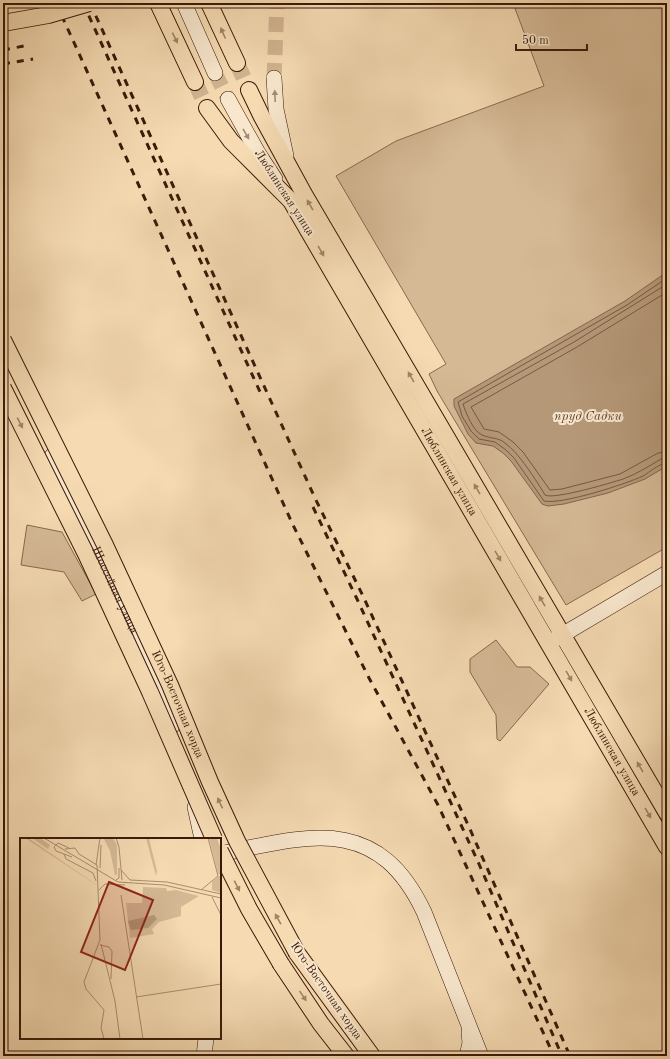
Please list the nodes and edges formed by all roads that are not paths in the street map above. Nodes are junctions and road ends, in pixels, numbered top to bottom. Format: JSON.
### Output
{"nodes":[{"id":1,"x":89,"y":3,"type":"edge"},
{"id":2,"x":158,"y":3,"type":"edge"},
{"id":3,"x":184,"y":3,"type":"edge"},
{"id":4,"x":210,"y":3,"type":"edge"},
{"id":5,"x":3,"y":23,"type":"edge"},
{"id":6,"x":237,"y":63,"type":"tunnel mouth"},
{"id":7,"x":215,"y":73,"type":"tunnel mouth"},
{"id":8,"x":274,"y":78,"type":"tunnel mouth"},
{"id":9,"x":195,"y":82,"type":"tunnel mouth"},
{"id":10,"x":249,"y":90,"type":"tunnel mouth"},
{"id":11,"x":228,"y":99,"type":"tunnel mouth"},
{"id":12,"x":207,"y":108,"type":"tunnel mouth"},
{"id":13,"x":288,"y":165,"type":"junction"},
{"id":14,"x":285,"y":194,"type":"junction"},
{"id":15,"x":3,"y":340,"type":"edge"},
{"id":16,"x":3,"y":351,"type":"edge"},
{"id":17,"x":3,"y":388,"type":"edge"},
{"id":18,"x":667,"y":573,"type":"edge"},
{"id":19,"x":556,"y":639,"type":"junction"},
{"id":20,"x":667,"y":813,"type":"edge"},
{"id":21,"x":202,"y":838,"type":"edge"},
{"id":22,"x":214,"y":838,"type":"edge"},
{"id":23,"x":667,"y":847,"type":"edge"},
{"id":24,"x":221,"y":852,"type":"edge"},
{"id":25,"x":221,"y":854,"type":"edge"},
{"id":26,"x":463,"y":1012,"type":"junction"},
{"id":27,"x":344,"y":1020,"type":"junction"},
{"id":28,"x":206,"y":1039,"type":"edge"},
{"id":29,"x":204,"y":1056,"type":"edge"},
{"id":30,"x":346,"y":1056,"type":"edge"},
{"id":31,"x":372,"y":1056,"type":"edge"},
{"id":32,"x":378,"y":1056,"type":"edge"},
{"id":33,"x":467,"y":1056,"type":"edge"},
{"id":34,"x":481,"y":1056,"type":"edge"}],
"edges":[{"from":1,"to":5,"type":"main road","bridge":true},
{"from":2,"to":9,"type":"main road","one_way":true},
{"from":3,"to":7,"type":"main road"},
{"from":6,"to":4,"type":"main road","one_way":true},
{"from":13,"to":8,"type":"main road","one_way":true},
{"from":10,"to":13,"type":"main road","name":"Люблинская улица"},
{"from":11,"to":14,"type":"main road","name":"Люблинская улица","one_way":true},
{"from":12,"to":14,"type":"main road"},
{"from":19,"to":13,"type":"main road","name":"Люблинская улица","one_way":true},
{"from":14,"to":19,"type":"main road","name":"Люблинская улица","one_way":true},
{"from":27,"to":15,"type":"main road","name":"Юго-Восточная хорда","one_way":true,"bridge":true},
{"from":16,"to":21,"type":"main road","name":"Шоссейная улица"},
{"from":17,"to":22,"type":"main road","name":"Юго-Восточная хорда","one_way":true,"bridge":true},
{"from":18,"to":19,"type":"main road"},
{"from":20,"to":19,"type":"main road","name":"Люблинская улица","one_way":true},
{"from":19,"to":23,"type":"main road","name":"Люблинская улица","one_way":true},
{"from":24,"to":26,"type":"main road"},
{"from":25,"to":30,"type":"main road","name":"Юго-Восточная хорда","one_way":true,"bridge":true},
{"from":26,"to":33,"type":"main road"},
{"from":26,"to":34,"type":"main road"},
{"from":27,"to":31,"type":"main road","name":"Юго-Восточная хорда"},
{"from":27,"to":32,"type":"main road"},
{"from":28,"to":29,"type":"main road"}]}
